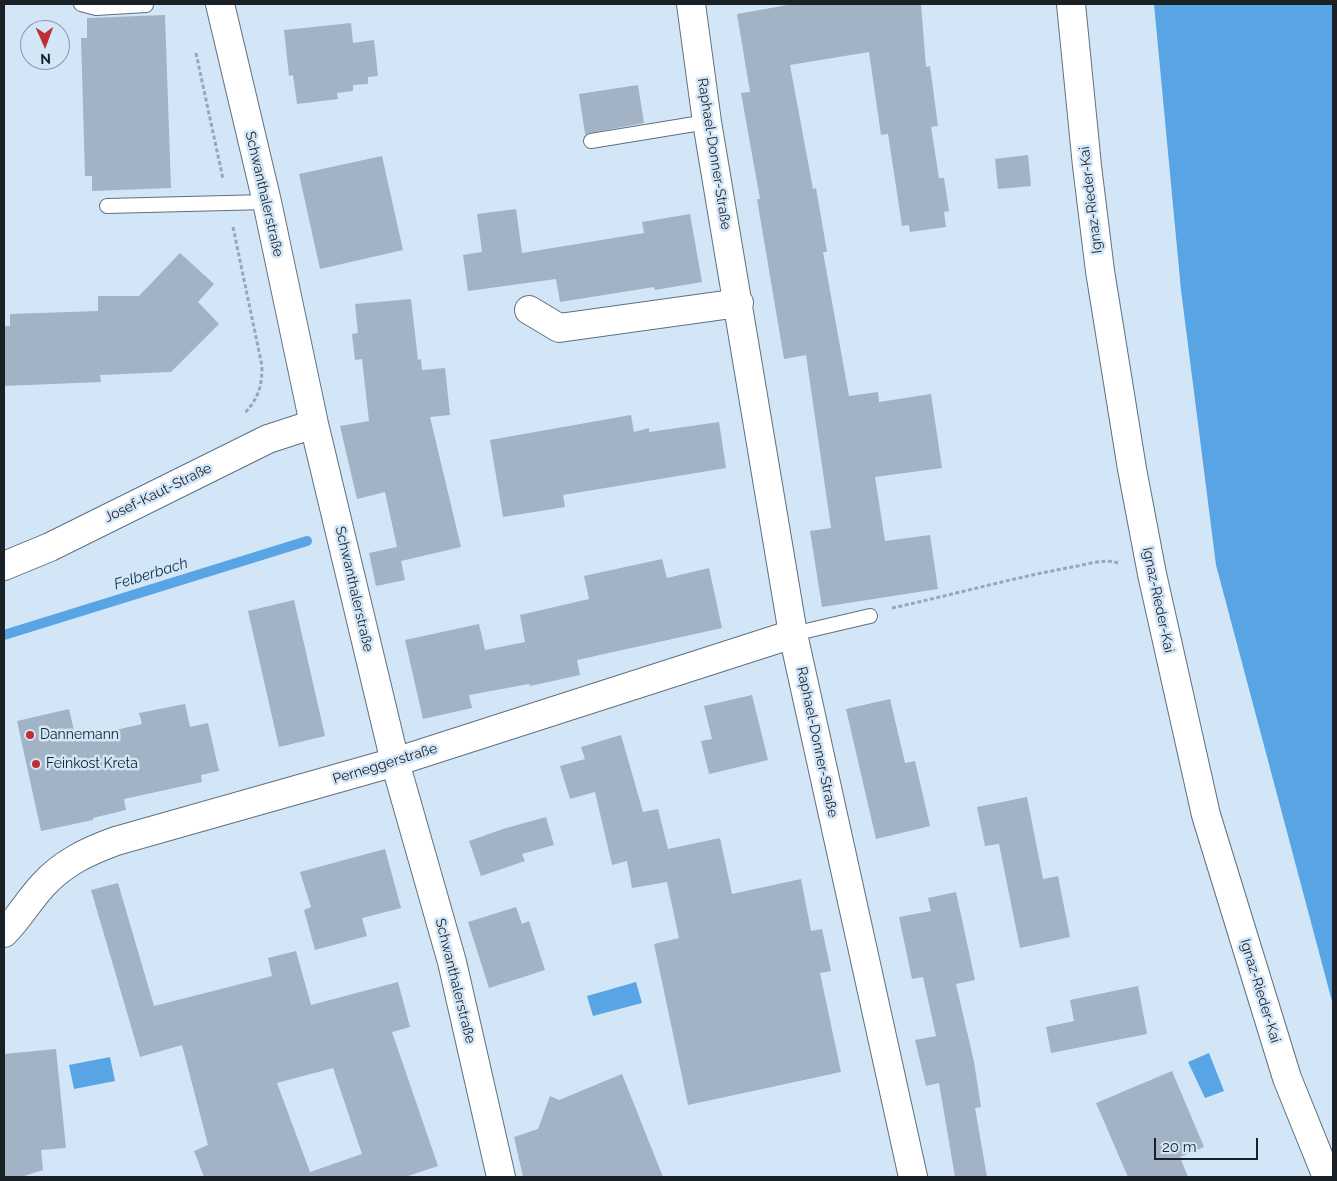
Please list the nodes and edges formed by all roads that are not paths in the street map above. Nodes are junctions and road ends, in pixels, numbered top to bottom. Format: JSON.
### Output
{"nodes":[{"id":1,"x":81,"y":4,"type":"edge"},
{"id":2,"x":220,"y":4,"type":"edge"},
{"id":3,"x":691,"y":4,"type":"edge"},
{"id":4,"x":1071,"y":4,"type":"edge"},
{"id":5,"x":146,"y":5,"type":"edge"},
{"id":6,"x":96,"y":6,"type":"edge"},
{"id":7,"x":707,"y":122,"type":"junction"},
{"id":8,"x":591,"y":141,"type":"dead end"},
{"id":9,"x":267,"y":202,"type":"junction"},
{"id":10,"x":107,"y":206,"type":"dead end"},
{"id":11,"x":739,"y":304,"type":"junction"},
{"id":12,"x":529,"y":310,"type":"dead end"},
{"id":13,"x":314,"y":424,"type":"junction"},
{"id":14,"x":4,"y":566,"type":"edge"},
{"id":15,"x":870,"y":616,"type":"road end"},
{"id":16,"x":793,"y":634,"type":"junction"},
{"id":17,"x":396,"y":762,"type":"junction"},
{"id":18,"x":4,"y":933,"type":"edge"},
{"id":19,"x":493,"y":1175,"type":"edge"},
{"id":20,"x":913,"y":1177,"type":"edge"},
{"id":21,"x":1327,"y":1177,"type":"edge"}],
"edges":[{"from":1,"to":6,"type":"lane"},
{"from":2,"to":9,"type":"street","name":"Schwanthalerstraße"},
{"from":3,"to":7,"type":"street","name":"Raphael-Donner-Straße"},
{"from":4,"to":21,"type":"street","name":"Ignaz-Rieder-Kai"},
{"from":5,"to":6,"type":"lane"},
{"from":7,"to":8,"type":"lane"},
{"from":7,"to":11,"type":"street","name":"Raphael-Donner-Straße"},
{"from":9,"to":10,"type":"lane"},
{"from":9,"to":13,"type":"street","name":"Schwanthalerstraße"},
{"from":11,"to":12,"type":"street"},
{"from":11,"to":16,"type":"street","name":"Raphael-Donner-Straße"},
{"from":13,"to":14,"type":"street","name":"Josef-Kaut-Straße"},
{"from":13,"to":17,"type":"street","name":"Schwanthalerstraße"},
{"from":15,"to":16,"type":"lane"},
{"from":16,"to":17,"type":"street","name":"Perneggerstraße"},
{"from":16,"to":20,"type":"street","name":"Raphael-Donner-Straße"},
{"from":17,"to":18,"type":"street","name":"Perneggerstraße"},
{"from":17,"to":19,"type":"street","name":"Schwanthalerstraße"}]}
